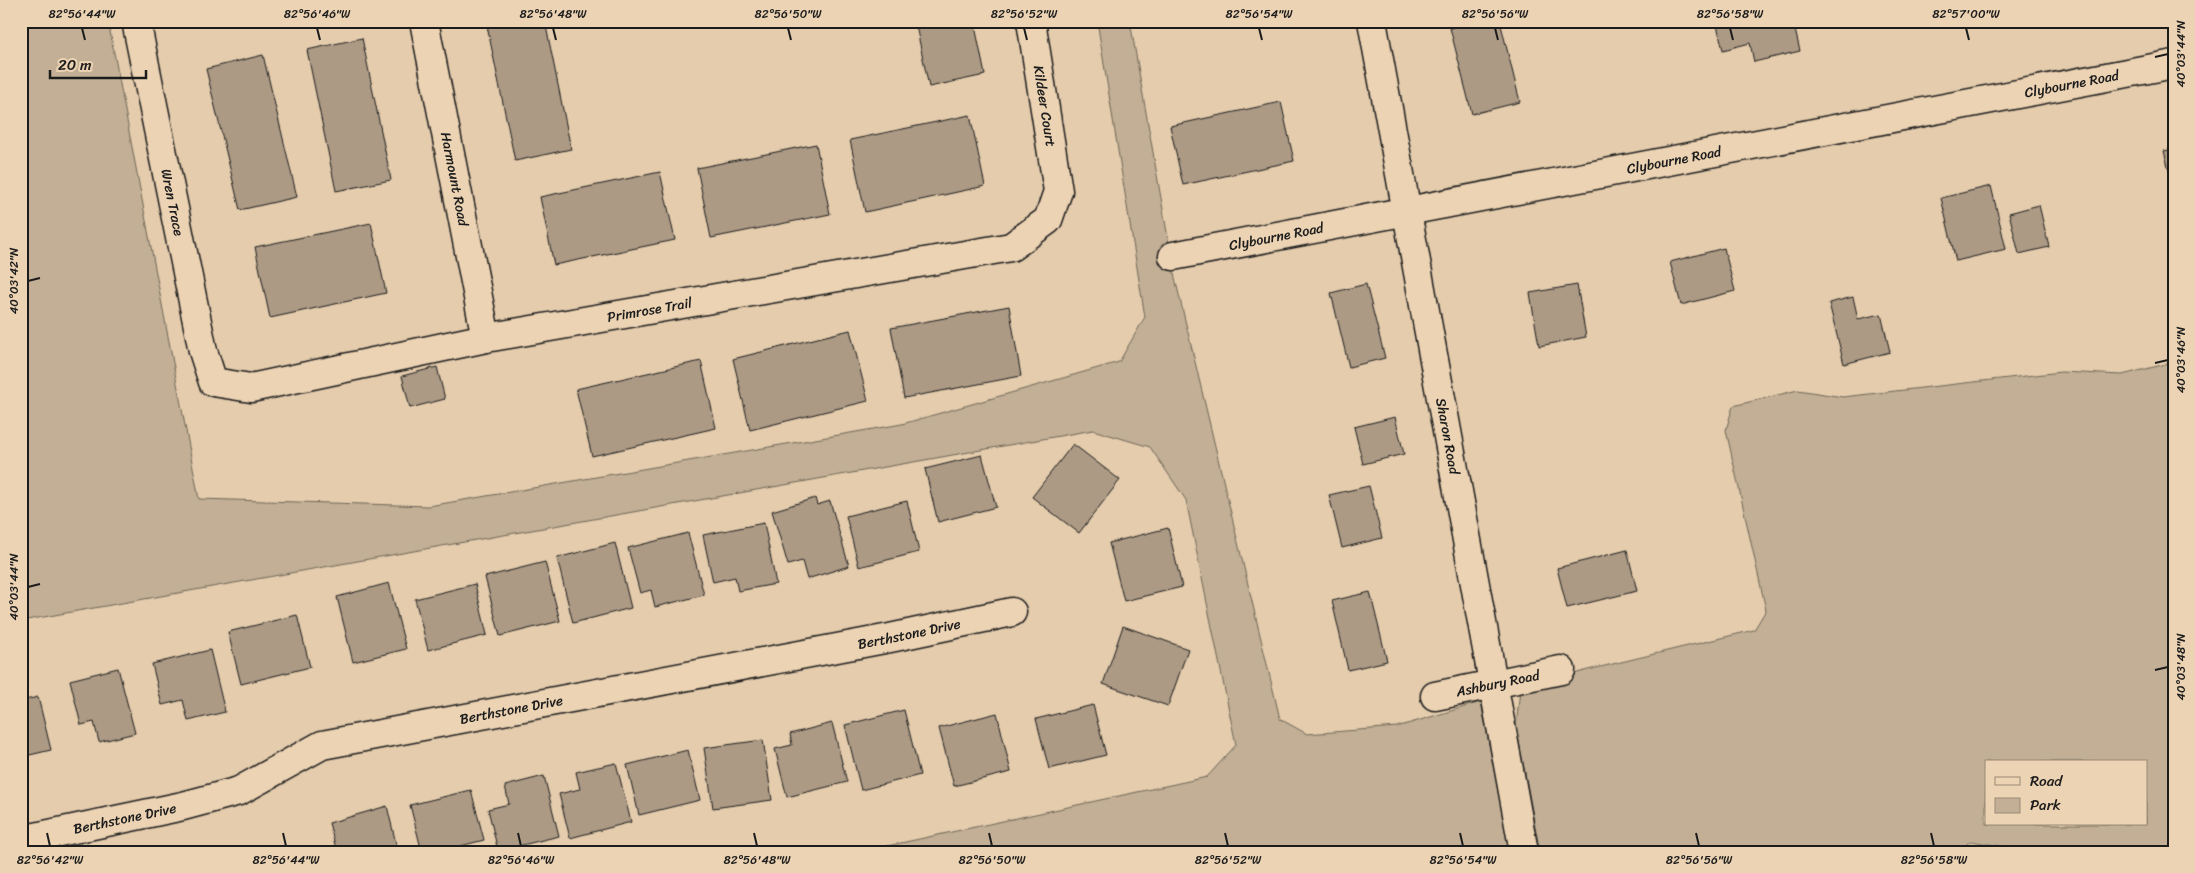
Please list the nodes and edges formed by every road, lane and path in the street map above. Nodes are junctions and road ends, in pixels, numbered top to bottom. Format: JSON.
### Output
{"nodes":[{"id":1,"x":136,"y":21,"type":"edge"},
{"id":2,"x":424,"y":21,"type":"edge"},
{"id":3,"x":1031,"y":21,"type":"edge"},
{"id":4,"x":1372,"y":21,"type":"edge"},
{"id":5,"x":2174,"y":64,"type":"edge"},
{"id":6,"x":1058,"y":190,"type":"joint"},
{"id":7,"x":1406,"y":212,"type":"junction"},
{"id":8,"x":1173,"y":256,"type":"dead end"},
{"id":9,"x":486,"y":338,"type":"junction"},
{"id":10,"x":213,"y":382,"type":"joint"},
{"id":11,"x":1012,"y":612,"type":"dead end"},
{"id":12,"x":1561,"y":670,"type":"dead end"},
{"id":13,"x":1492,"y":684,"type":"junction"},
{"id":14,"x":1435,"y":696,"type":"dead end"},
{"id":15,"x":21,"y":840,"type":"edge"},
{"id":16,"x":1524,"y":852,"type":"edge"}],
"edges":[{"from":1,"to":10,"type":"street","name":"Wren Trace"},
{"from":2,"to":9,"type":"street","name":"Harmount Road"},
{"from":3,"to":6,"type":"street","name":"Kildeer Court"},
{"from":4,"to":7,"type":"street","name":"Sharon Road"},
{"from":5,"to":7,"type":"street","name":"Clybourne Road"},
{"from":6,"to":9,"type":"street","name":"Primrose Trail"},
{"from":7,"to":8,"type":"street","name":"Clybourne Road"},
{"from":7,"to":13,"type":"street","name":"Sharon Road"},
{"from":9,"to":10,"type":"street","name":"Primrose Trail"},
{"from":11,"to":15,"type":"street","name":"Berthstone Drive"},
{"from":12,"to":13,"type":"street","name":"Ashbury Road"},
{"from":13,"to":14,"type":"street","name":"Ashbury Road"},
{"from":13,"to":16,"type":"street","name":"Sharon Road"}]}
